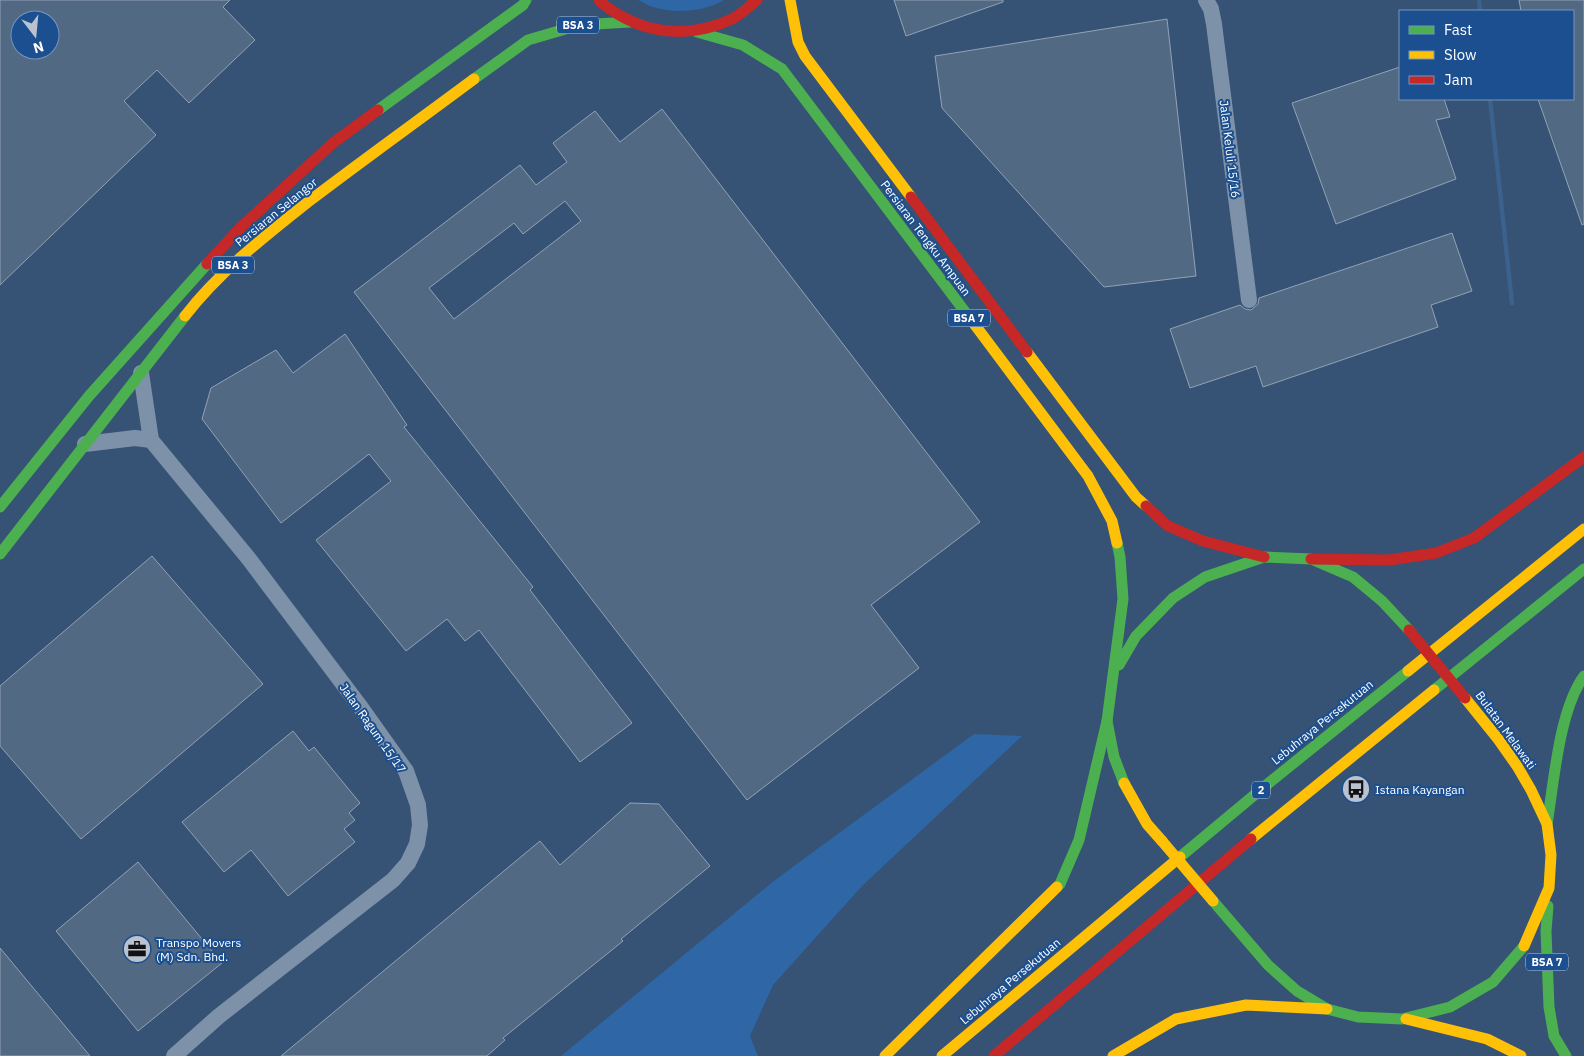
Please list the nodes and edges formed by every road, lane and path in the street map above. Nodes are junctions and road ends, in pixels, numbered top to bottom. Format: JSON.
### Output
{"nodes":[{"id":1,"x":526,"y":0,"type":"edge"},
{"id":2,"x":599,"y":0,"type":"edge"},
{"id":3,"x":757,"y":0,"type":"edge"},
{"id":4,"x":790,"y":0,"type":"edge"},
{"id":5,"x":1206,"y":0,"type":"edge"},
{"id":6,"x":630,"y":22,"type":"junction"},
{"id":7,"x":697,"y":32,"type":"junction"},
{"id":8,"x":1249,"y":300,"type":"dead end"},
{"id":9,"x":141,"y":373,"type":"junction"},
{"id":10,"x":151,"y":440,"type":"junction"},
{"id":11,"x":85,"y":444,"type":"junction"},
{"id":12,"x":1584,"y":457,"type":"edge"},
{"id":13,"x":0,"y":507,"type":"edge"},
{"id":14,"x":1584,"y":529,"type":"edge"},
{"id":15,"x":0,"y":554,"type":"edge"},
{"id":16,"x":1264,"y":557,"type":"junction"},
{"id":17,"x":1311,"y":559,"type":"junction"},
{"id":18,"x":1584,"y":569,"type":"edge"},
{"id":19,"x":1584,"y":676,"type":"edge"},
{"id":20,"x":1112,"y":677,"type":"junction"},
{"id":21,"x":1107,"y":721,"type":"junction"},
{"id":22,"x":1548,"y":824,"type":"junction"},
{"id":23,"x":1549,"y":888,"type":"junction"},
{"id":24,"x":1327,"y":1009,"type":"junction"},
{"id":25,"x":1402,"y":1018,"type":"junction"},
{"id":26,"x":174,"y":1056,"type":"edge"},
{"id":27,"x":886,"y":1056,"type":"edge"},
{"id":28,"x":942,"y":1056,"type":"edge"},
{"id":29,"x":994,"y":1056,"type":"edge"},
{"id":30,"x":1113,"y":1056,"type":"edge"},
{"id":31,"x":1521,"y":1056,"type":"edge"},
{"id":32,"x":1566,"y":1056,"type":"edge"}],
"edges":[{"from":1,"to":13,"type":"main road","name":"Persiaran Selangor","number":"BSA 3"},
{"from":2,"to":6,"type":"main road"},
{"from":3,"to":7,"type":"main road"},
{"from":4,"to":16,"type":"main road","name":"Persiaran Tengku Ampuan","number":"BSA 7"},
{"from":5,"to":8,"type":"street","name":"Jalan Keluli 15/16"},
{"from":6,"to":7,"type":"main road"},
{"from":6,"to":9,"type":"main road","name":"Persiaran Selangor","number":"BSA 3"},
{"from":7,"to":20,"type":"main road","name":"Persiaran Tengku Ampuan","number":"BSA 7"},
{"from":9,"to":10,"type":"street"},
{"from":9,"to":11,"type":"main road","name":"Persiaran Selangor","number":"BSA 3"},
{"from":10,"to":11,"type":"street"},
{"from":10,"to":26,"type":"street","name":"Jalan Ragum 15/17"},
{"from":11,"to":15,"type":"main road","name":"Persiaran Selangor","number":"BSA 3"},
{"from":12,"to":17,"type":"main road"},
{"from":14,"to":28,"type":"main road","name":"Lebuhraya Persekutuan","number":"2"},
{"from":16,"to":17,"type":"main road","name":"Bulatan Melawati"},
{"from":16,"to":20,"type":"main road","name":"Bulatan Melawati"},
{"from":17,"to":22,"type":"main road","name":"Bulatan Melawati","bridge":true},
{"from":18,"to":29,"type":"main road","number":"2"},
{"from":19,"to":22,"type":"main road"},
{"from":20,"to":21,"type":"main road","name":"Bulatan Melawati"},
{"from":21,"to":24,"type":"main road","name":"Bulatan Melawati","bridge":true},
{"from":21,"to":27,"type":"main road"},
{"from":22,"to":23,"type":"main road","name":"Bulatan Melawati"},
{"from":23,"to":25,"type":"main road","name":"Bulatan Melawati"},
{"from":23,"to":32,"type":"main road","number":"BSA 7"},
{"from":24,"to":25,"type":"main road","name":"Bulatan Melawati"},
{"from":24,"to":30,"type":"main road"},
{"from":25,"to":31,"type":"main road"}]}
